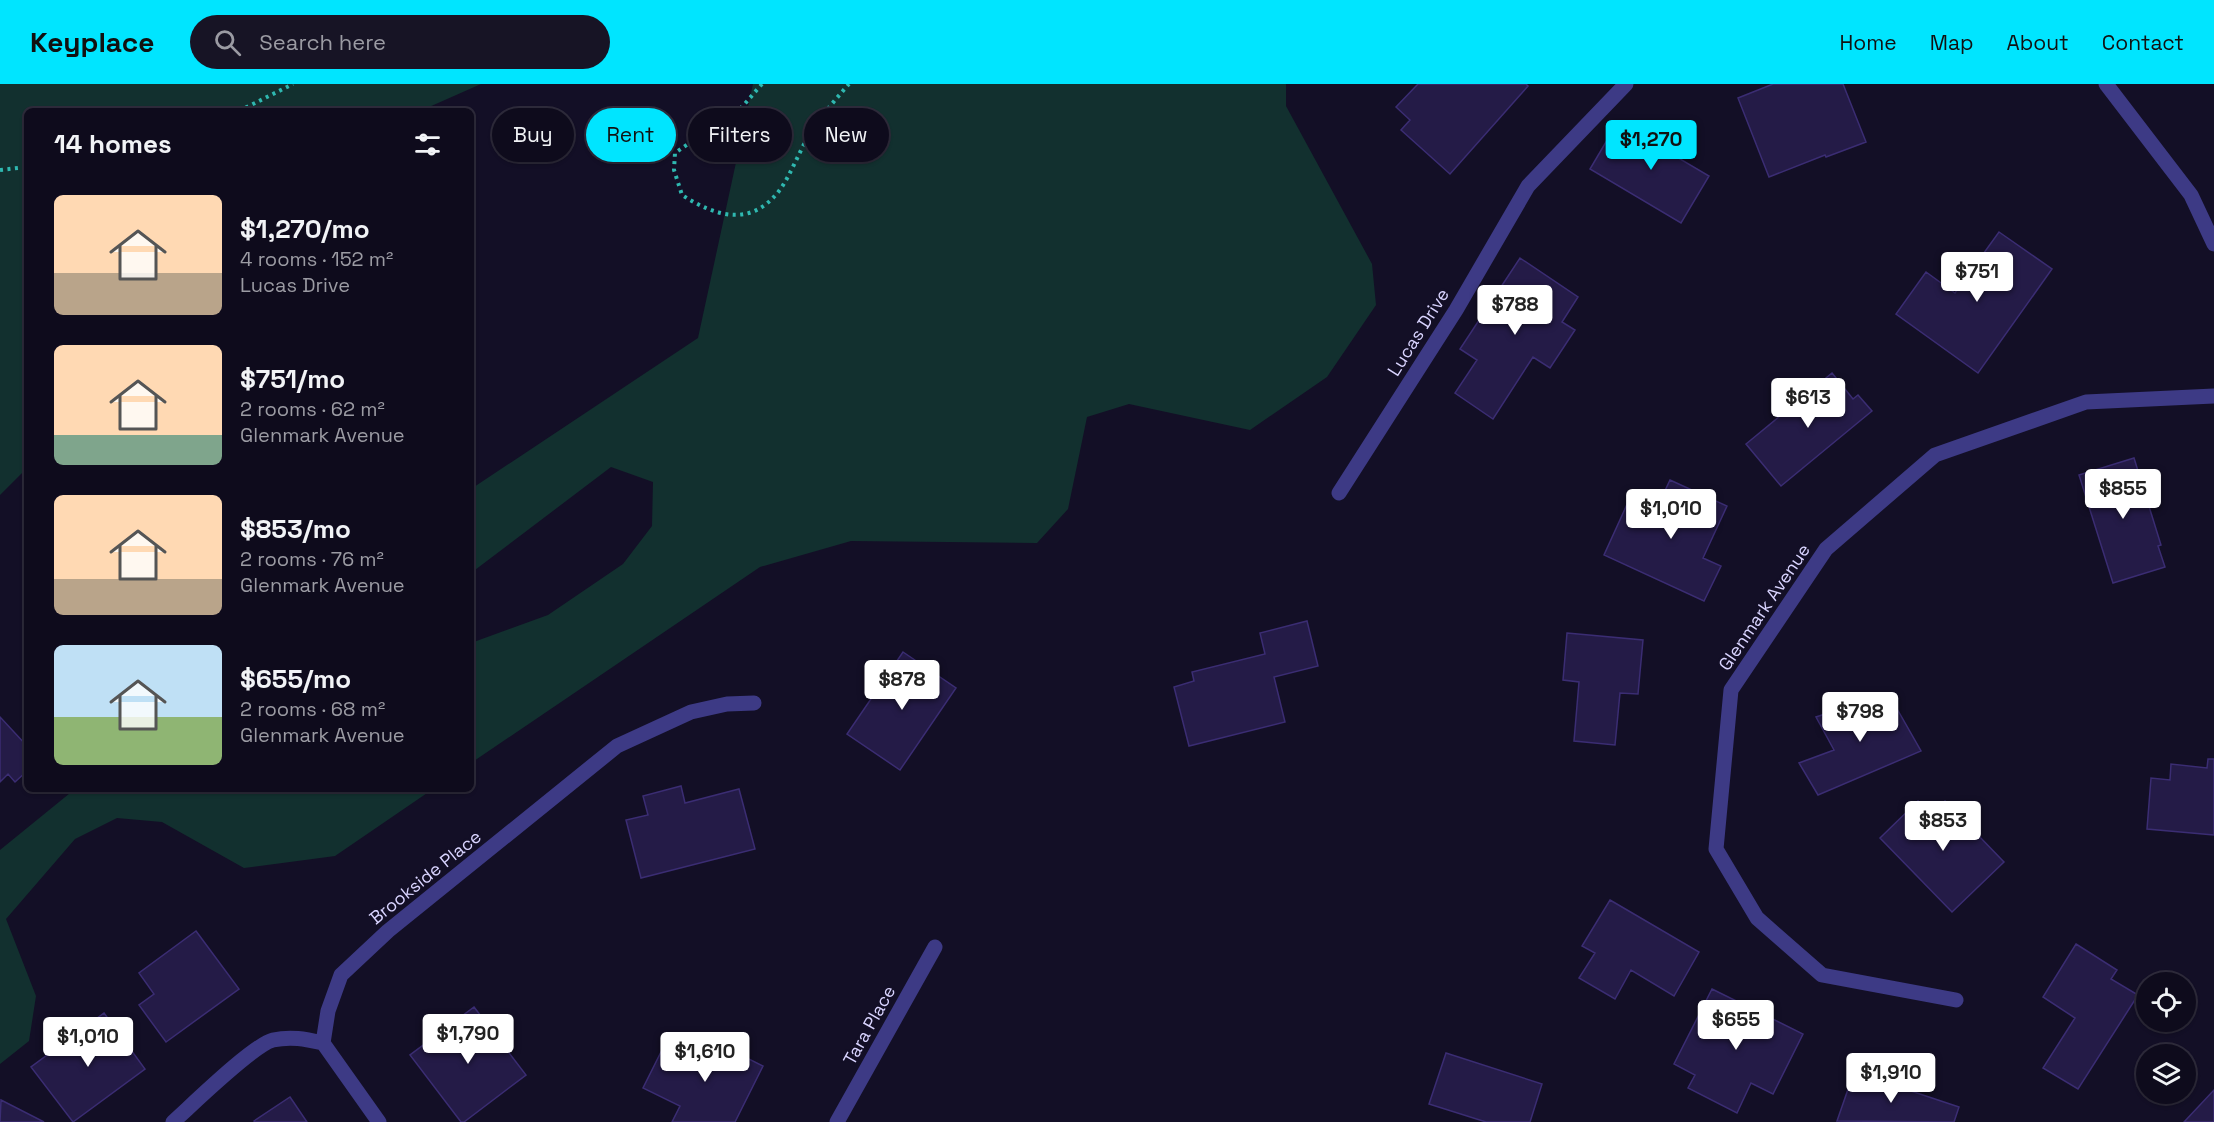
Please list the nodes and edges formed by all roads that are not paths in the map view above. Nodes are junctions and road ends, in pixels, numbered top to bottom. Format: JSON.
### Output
{"nodes":[{"id":1,"x":1626,"y":84,"type":"edge"},
{"id":2,"x":2106,"y":84,"type":"edge"},
{"id":3,"x":2214,"y":244,"type":"edge"},
{"id":4,"x":2214,"y":396,"type":"edge"},
{"id":5,"x":1339,"y":493,"type":"dead end"},
{"id":6,"x":754,"y":703,"type":"dead end"},
{"id":7,"x":935,"y":947,"type":"dead end"},
{"id":8,"x":1956,"y":1000,"type":"dead end"},
{"id":9,"x":323,"y":1043,"type":"junction"},
{"id":10,"x":173,"y":1122,"type":"edge"},
{"id":11,"x":379,"y":1122,"type":"edge"},
{"id":12,"x":837,"y":1122,"type":"edge"}],
"edges":[{"from":1,"to":5,"type":"street","name":"Lucas Drive"},
{"from":2,"to":3,"type":"street"},
{"from":4,"to":8,"type":"street","name":"Glenmark Avenue"},
{"from":6,"to":9,"type":"street","name":"Brookside Place"},
{"from":7,"to":12,"type":"street","name":"Tara Place"},
{"from":9,"to":10,"type":"street"},
{"from":9,"to":11,"type":"street"}]}
